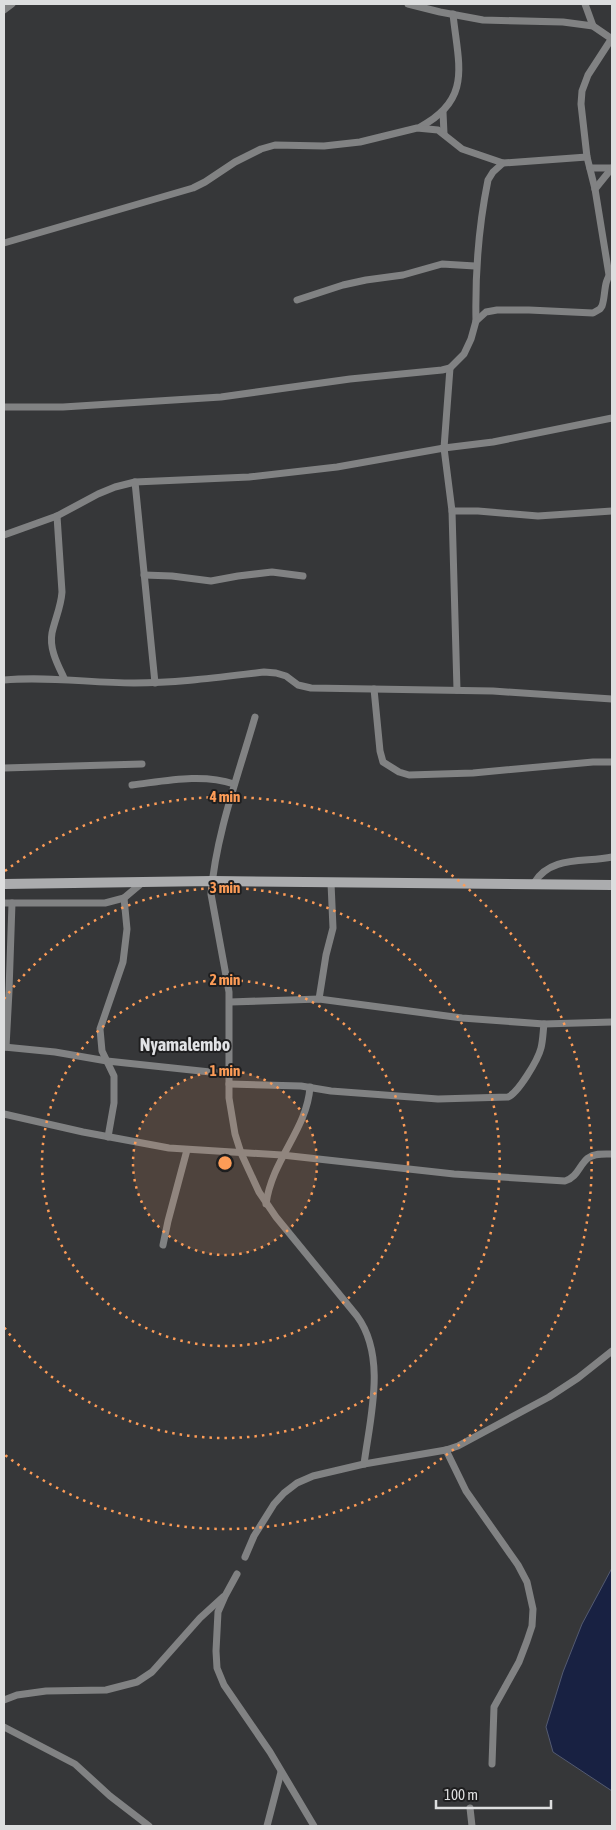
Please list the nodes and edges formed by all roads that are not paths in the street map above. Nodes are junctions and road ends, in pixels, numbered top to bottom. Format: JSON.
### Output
{"nodes":[{"id":1,"x":12,"y":4,"type":"edge"},
{"id":2,"x":408,"y":4,"type":"edge"},
{"id":3,"x":585,"y":4,"type":"edge"},
{"id":4,"x":4,"y":10,"type":"edge"},
{"id":5,"x":452,"y":14,"type":"junction"},
{"id":6,"x":593,"y":26,"type":"junction"},
{"id":7,"x":612,"y":39,"type":"edge"},
{"id":8,"x":443,"y":112,"type":"junction"},
{"id":9,"x":417,"y":128,"type":"junction"},
{"id":10,"x":444,"y":134,"type":"junction"},
{"id":11,"x":588,"y":157,"type":"junction"},
{"id":12,"x":503,"y":163,"type":"junction"},
{"id":13,"x":590,"y":168,"type":"junction"},
{"id":14,"x":612,"y":168,"type":"edge"},
{"id":15,"x":595,"y":189,"type":"junction"},
{"id":16,"x":4,"y":242,"type":"edge"},
{"id":17,"x":476,"y":266,"type":"junction"},
{"id":18,"x":611,"y":274,"type":"edge"},
{"id":19,"x":297,"y":300,"type":"dead end"},
{"id":20,"x":476,"y":321,"type":"junction"},
{"id":21,"x":450,"y":368,"type":"junction"},
{"id":22,"x":4,"y":407,"type":"edge"},
{"id":23,"x":612,"y":418,"type":"edge"},
{"id":24,"x":444,"y":448,"type":"junction"},
{"id":25,"x":135,"y":482,"type":"junction"},
{"id":26,"x":452,"y":511,"type":"junction"},
{"id":27,"x":612,"y":511,"type":"edge"},
{"id":28,"x":57,"y":516,"type":"junction"},
{"id":29,"x":4,"y":535,"type":"edge"},
{"id":30,"x":144,"y":575,"type":"junction"},
{"id":31,"x":303,"y":576,"type":"dead end"},
{"id":32,"x":64,"y":678,"type":"junction"},
{"id":33,"x":4,"y":680,"type":"edge"},
{"id":34,"x":155,"y":683,"type":"junction"},
{"id":35,"x":374,"y":688,"type":"junction"},
{"id":36,"x":457,"y":690,"type":"junction"},
{"id":37,"x":612,"y":699,"type":"edge"},
{"id":38,"x":255,"y":717,"type":"dead end"},
{"id":39,"x":612,"y":762,"type":"edge"},
{"id":40,"x":142,"y":764,"type":"dead end"},
{"id":41,"x":4,"y":768,"type":"edge"},
{"id":42,"x":234,"y":784,"type":"junction"},
{"id":43,"x":132,"y":785,"type":"dead end"},
{"id":44,"x":612,"y":857,"type":"edge"},
{"id":45,"x":143,"y":882,"type":"junction"},
{"id":46,"x":212,"y":882,"type":"junction"},
{"id":47,"x":331,"y":883,"type":"junction"},
{"id":48,"x":4,"y":884,"type":"edge"},
{"id":49,"x":534,"y":884,"type":"junction"},
{"id":50,"x":612,"y":885,"type":"edge"},
{"id":51,"x":124,"y":898,"type":"junction"},
{"id":52,"x":4,"y":903,"type":"edge"},
{"id":53,"x":12,"y":903,"type":"junction"},
{"id":54,"x":319,"y":999,"type":"junction"},
{"id":55,"x":230,"y":1002,"type":"junction"},
{"id":56,"x":612,"y":1022,"type":"edge"},
{"id":57,"x":544,"y":1024,"type":"junction"},
{"id":58,"x":5,"y":1047,"type":"edge"},
{"id":59,"x":107,"y":1062,"type":"junction"},
{"id":60,"x":228,"y":1074,"type":"junction"},
{"id":61,"x":229,"y":1084,"type":"junction"},
{"id":62,"x":310,"y":1087,"type":"junction"},
{"id":63,"x":4,"y":1114,"type":"edge"},
{"id":64,"x":108,"y":1137,"type":"junction"},
{"id":65,"x":187,"y":1150,"type":"junction"},
{"id":66,"x":241,"y":1153,"type":"junction"},
{"id":67,"x":612,"y":1154,"type":"edge"},
{"id":68,"x":282,"y":1155,"type":"junction"},
{"id":69,"x":266,"y":1204,"type":"junction"},
{"id":70,"x":163,"y":1245,"type":"dead end"},
{"id":71,"x":612,"y":1351,"type":"edge"},
{"id":72,"x":446,"y":1450,"type":"junction"},
{"id":73,"x":364,"y":1464,"type":"junction"},
{"id":74,"x":244,"y":1557,"type":"dead end"},
{"id":75,"x":237,"y":1574,"type":"dead end"},
{"id":76,"x":225,"y":1596,"type":"junction"},
{"id":77,"x":4,"y":1700,"type":"edge"},
{"id":78,"x":4,"y":1727,"type":"edge"},
{"id":79,"x":492,"y":1764,"type":"dead end"},
{"id":80,"x":281,"y":1772,"type":"junction"},
{"id":81,"x":470,"y":1808,"type":"dead end"},
{"id":82,"x":149,"y":1826,"type":"edge"},
{"id":83,"x":267,"y":1826,"type":"edge"},
{"id":84,"x":314,"y":1826,"type":"edge"},
{"id":85,"x":472,"y":1826,"type":"edge"}],
"edges":[{"from":1,"to":4,"type":"street"},
{"from":2,"to":5,"type":"street"},
{"from":3,"to":6,"type":"street"},
{"from":5,"to":6,"type":"street"},
{"from":5,"to":8,"type":"street"},
{"from":6,"to":7,"type":"street"},
{"from":7,"to":11,"type":"street"},
{"from":8,"to":9,"type":"street"},
{"from":8,"to":10,"type":"street"},
{"from":9,"to":10,"type":"street"},
{"from":9,"to":16,"type":"street"},
{"from":10,"to":12,"type":"street"},
{"from":11,"to":12,"type":"street"},
{"from":11,"to":13,"type":"street"},
{"from":12,"to":17,"type":"street"},
{"from":13,"to":14,"type":"street"},
{"from":13,"to":15,"type":"street"},
{"from":14,"to":15,"type":"street"},
{"from":15,"to":18,"type":"street"},
{"from":17,"to":19,"type":"street"},
{"from":17,"to":20,"type":"street"},
{"from":18,"to":20,"type":"street"},
{"from":20,"to":21,"type":"street"},
{"from":21,"to":22,"type":"street"},
{"from":21,"to":24,"type":"street"},
{"from":23,"to":24,"type":"street"},
{"from":24,"to":25,"type":"street"},
{"from":24,"to":26,"type":"street"},
{"from":25,"to":28,"type":"street"},
{"from":25,"to":30,"type":"street"},
{"from":26,"to":27,"type":"street"},
{"from":26,"to":36,"type":"street"},
{"from":28,"to":29,"type":"street"},
{"from":28,"to":32,"type":"street"},
{"from":30,"to":31,"type":"street"},
{"from":30,"to":34,"type":"street"},
{"from":32,"to":33,"type":"street"},
{"from":32,"to":34,"type":"street"},
{"from":34,"to":35,"type":"street"},
{"from":35,"to":36,"type":"street"},
{"from":35,"to":39,"type":"street"},
{"from":36,"to":37,"type":"street"},
{"from":38,"to":42,"type":"street"},
{"from":40,"to":41,"type":"street"},
{"from":42,"to":43,"type":"street"},
{"from":42,"to":46,"type":"street"},
{"from":44,"to":49,"type":"street"},
{"from":45,"to":46,"type":"street"},
{"from":45,"to":48,"type":"street"},
{"from":45,"to":51,"type":"street"},
{"from":46,"to":47,"type":"street"},
{"from":46,"to":55,"type":"street"},
{"from":47,"to":49,"type":"street"},
{"from":47,"to":54,"type":"street"},
{"from":49,"to":50,"type":"street"},
{"from":51,"to":53,"type":"street"},
{"from":51,"to":59,"type":"street"},
{"from":52,"to":53,"type":"street"},
{"from":53,"to":58,"type":"street"},
{"from":54,"to":55,"type":"street"},
{"from":54,"to":57,"type":"street"},
{"from":55,"to":60,"type":"street"},
{"from":56,"to":57,"type":"street"},
{"from":57,"to":62,"type":"street"},
{"from":58,"to":59,"type":"street"},
{"from":59,"to":60,"type":"street"},
{"from":59,"to":64,"type":"street"},
{"from":60,"to":61,"type":"street"},
{"from":61,"to":62,"type":"street"},
{"from":61,"to":66,"type":"street"},
{"from":62,"to":68,"type":"street"},
{"from":63,"to":64,"type":"street"},
{"from":64,"to":65,"type":"street"},
{"from":65,"to":66,"type":"street"},
{"from":65,"to":70,"type":"street"},
{"from":66,"to":68,"type":"street"},
{"from":66,"to":69,"type":"street"},
{"from":67,"to":68,"type":"street"},
{"from":68,"to":69,"type":"street"},
{"from":69,"to":73,"type":"street"},
{"from":71,"to":72,"type":"street"},
{"from":72,"to":73,"type":"street"},
{"from":72,"to":79,"type":"street"},
{"from":73,"to":74,"type":"street"},
{"from":75,"to":76,"type":"street"},
{"from":76,"to":77,"type":"street"},
{"from":76,"to":80,"type":"street"},
{"from":78,"to":82,"type":"street"},
{"from":80,"to":83,"type":"street"},
{"from":80,"to":84,"type":"street"},
{"from":81,"to":85,"type":"street"}]}
